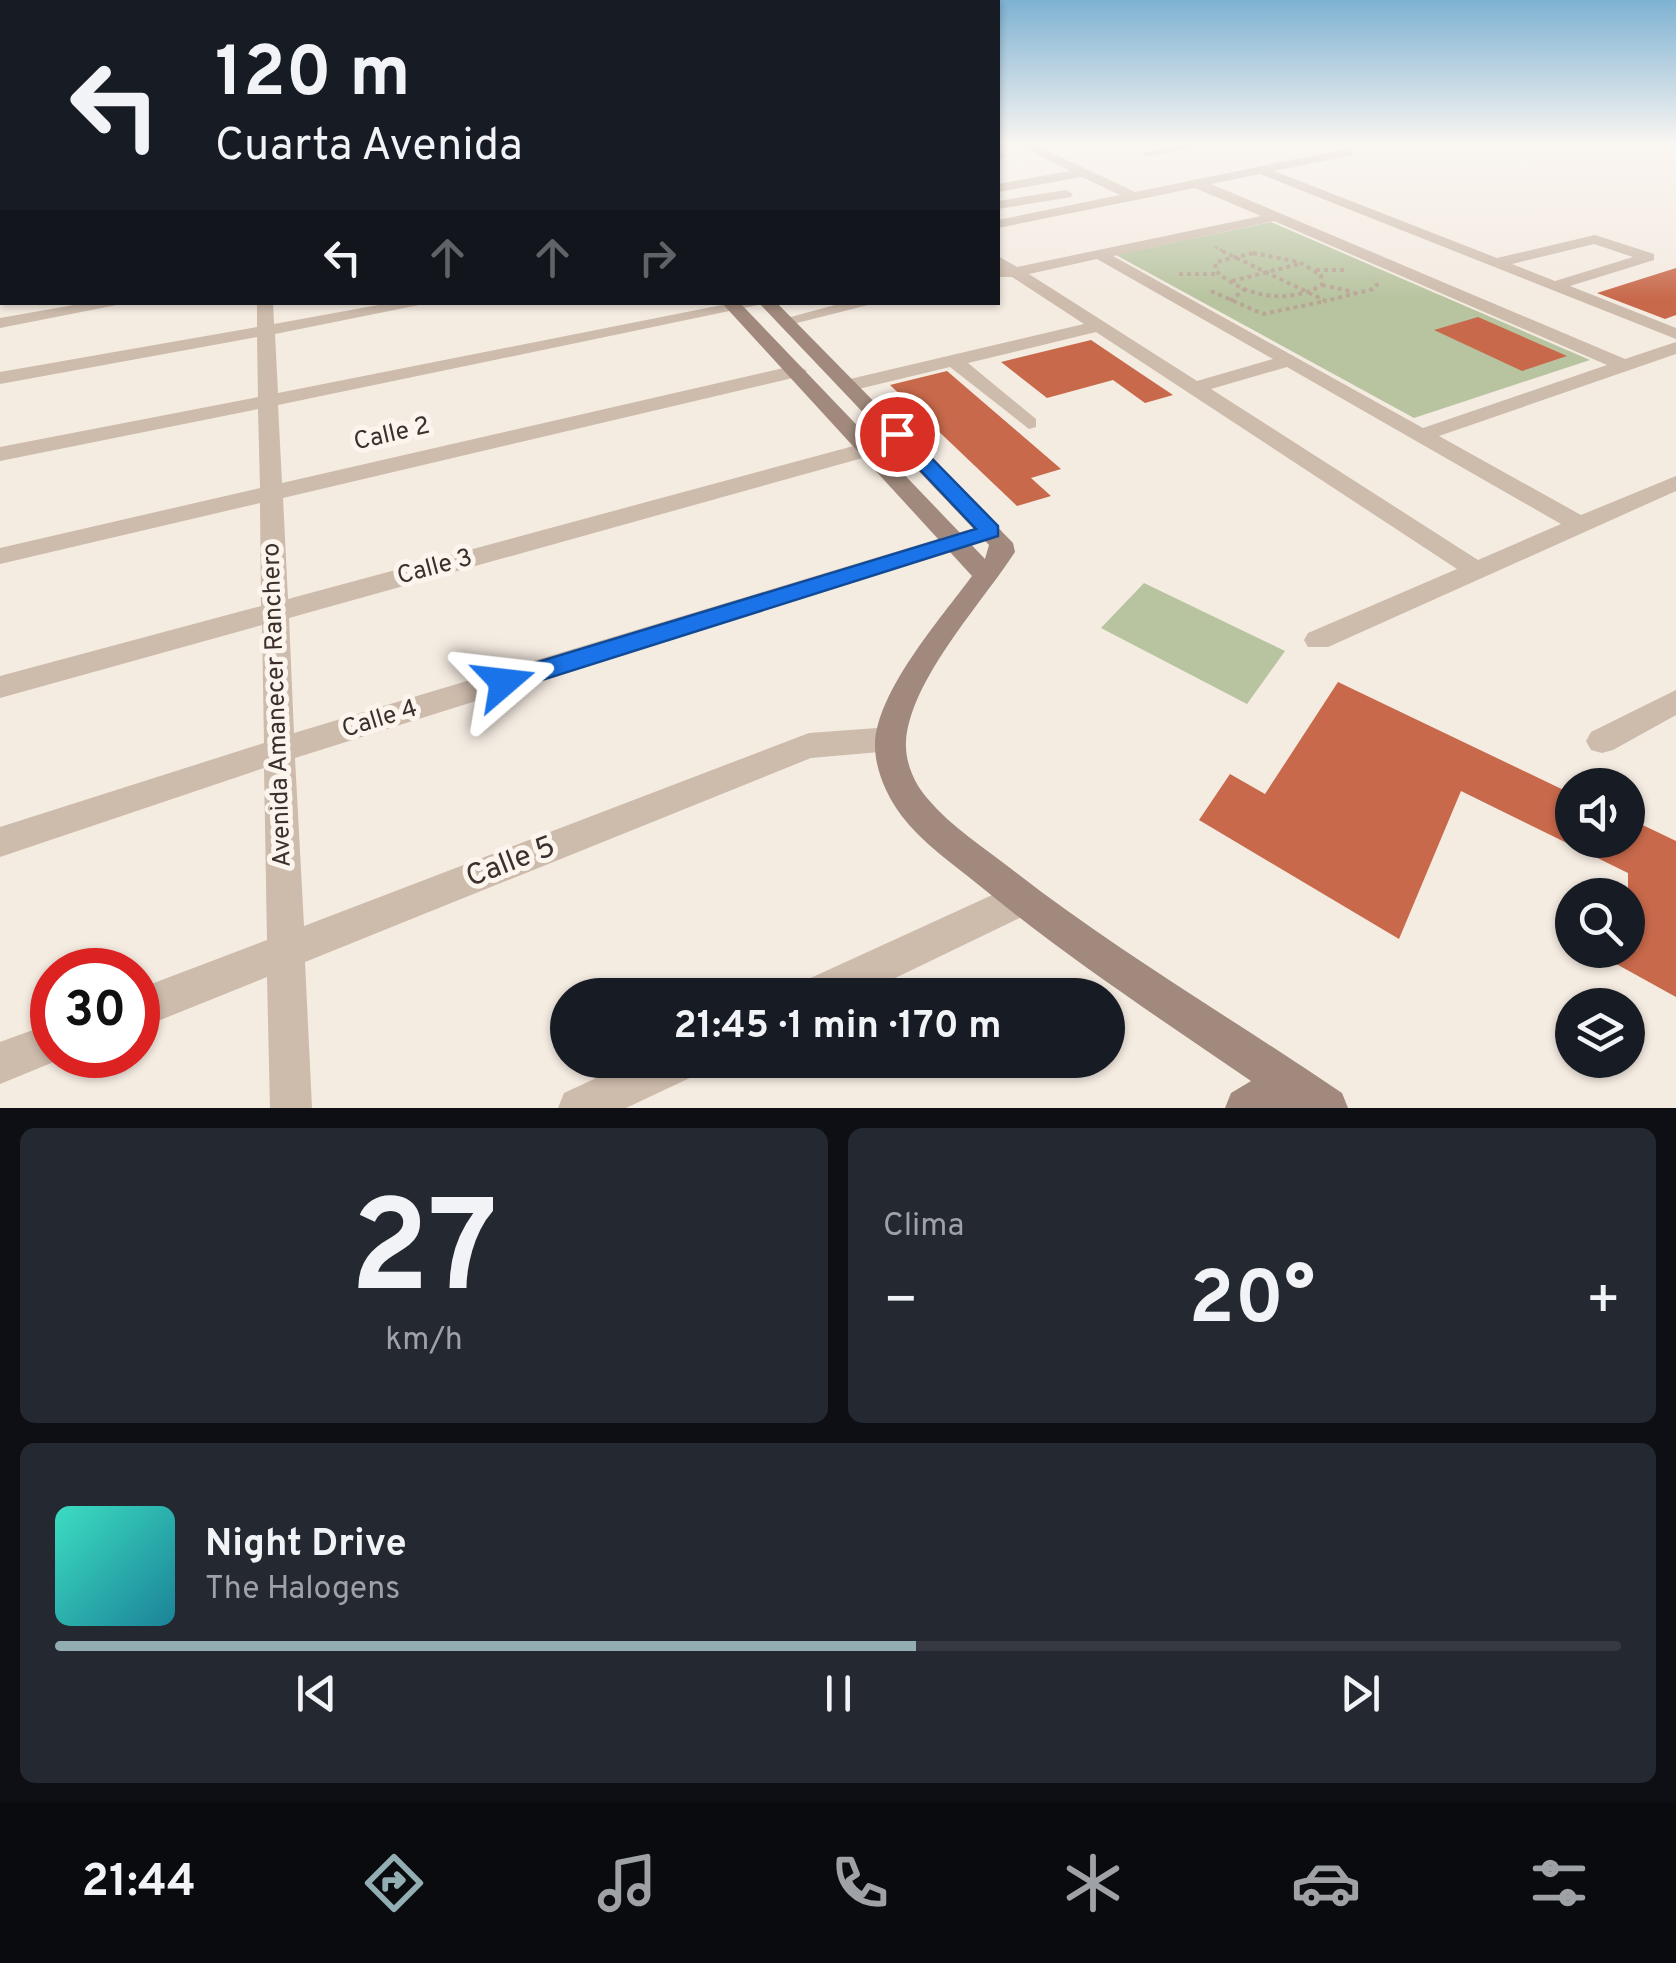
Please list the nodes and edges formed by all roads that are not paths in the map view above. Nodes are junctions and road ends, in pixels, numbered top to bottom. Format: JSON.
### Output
{"nodes":[{"id":1,"x":1054,"y":196,"type":"edge"},
{"id":2,"x":1133,"y":196,"type":"edge"},
{"id":3,"x":1224,"y":196,"type":"edge"},
{"id":4,"x":1325,"y":196,"type":"edge"},
{"id":5,"x":1000,"y":205,"type":"edge"},
{"id":6,"x":1274,"y":217,"type":"junction"},
{"id":7,"x":1000,"y":224,"type":"edge"},
{"id":8,"x":1439,"y":241,"type":"junction"},
{"id":9,"x":1099,"y":254,"type":"junction"},
{"id":10,"x":1370,"y":257,"type":"junction"},
{"id":11,"x":1496,"y":263,"type":"junction"},
{"id":12,"x":1003,"y":270,"type":"edge"},
{"id":13,"x":1554,"y":286,"type":"junction"},
{"id":14,"x":106,"y":305,"type":"edge"},
{"id":15,"x":392,"y":305,"type":"edge"},
{"id":16,"x":768,"y":305,"type":"edge"},
{"id":17,"x":858,"y":305,"type":"edge"},
{"id":18,"x":732,"y":306,"type":"edge"},
{"id":19,"x":266,"y":316,"type":"edge"},
{"id":20,"x":784,"y":321,"type":"junction"},
{"id":21,"x":0,"y":323,"type":"edge"},
{"id":22,"x":1096,"y":327,"type":"junction"},
{"id":23,"x":1676,"y":334,"type":"edge"},
{"id":24,"x":1676,"y":348,"type":"edge"},
{"id":25,"x":952,"y":360,"type":"junction"},
{"id":26,"x":1288,"y":361,"type":"junction"},
{"id":27,"x":1623,"y":365,"type":"junction"},
{"id":28,"x":796,"y":371,"type":"junction"},
{"id":29,"x":0,"y":378,"type":"edge"},
{"id":30,"x":850,"y":385,"type":"junction"},
{"id":31,"x":1190,"y":389,"type":"junction"},
{"id":32,"x":268,"y":400,"type":"junction"},
{"id":33,"x":1030,"y":423,"type":"dead end"},
{"id":34,"x":1419,"y":436,"type":"junction"},
{"id":35,"x":870,"y":449,"type":"junction"},
{"id":36,"x":0,"y":454,"type":"edge"},
{"id":37,"x":1674,"y":486,"type":"edge"},
{"id":38,"x":273,"y":491,"type":"junction"},
{"id":39,"x":1579,"y":524,"type":"junction"},
{"id":40,"x":990,"y":531,"type":"junction"},
{"id":41,"x":958,"y":544,"type":"junction"},
{"id":42,"x":0,"y":556,"type":"edge"},
{"id":43,"x":1478,"y":572,"type":"junction"},
{"id":44,"x":984,"y":574,"type":"junction"},
{"id":45,"x":276,"y":612,"type":"junction"},
{"id":46,"x":1318,"y":640,"type":"dead end"},
{"id":47,"x":0,"y":688,"type":"edge"},
{"id":48,"x":1676,"y":701,"type":"edge"},
{"id":49,"x":890,"y":739,"type":"junction"},
{"id":50,"x":1602,"y":741,"type":"dead end"},
{"id":51,"x":277,"y":751,"type":"junction"},
{"id":52,"x":0,"y":842,"type":"edge"},
{"id":53,"x":1021,"y":899,"type":"junction"},
{"id":54,"x":287,"y":951,"type":"junction"},
{"id":55,"x":854,"y":978,"type":"edge"},
{"id":56,"x":160,"y":1000,"type":"edge"},
{"id":57,"x":30,"y":1051,"type":"edge"},
{"id":58,"x":0,"y":1063,"type":"edge"},
{"id":59,"x":642,"y":1078,"type":"edge"},
{"id":60,"x":1289,"y":1081,"type":"junction"},
{"id":61,"x":291,"y":1108,"type":"edge"},
{"id":62,"x":579,"y":1108,"type":"edge"},
{"id":63,"x":1246,"y":1108,"type":"edge"},
{"id":64,"x":1327,"y":1108,"type":"edge"}],
"edges":[{"from":1,"to":5,"type":"street"},
{"from":2,"to":7,"type":"street"},
{"from":3,"to":6,"type":"street"},
{"from":4,"to":8,"type":"street"},
{"from":6,"to":9,"type":"street"},
{"from":6,"to":10,"type":"street"},
{"from":8,"to":10,"type":"street"},
{"from":8,"to":11,"type":"street"},
{"from":9,"to":12,"type":"street"},
{"from":9,"to":26,"type":"street"},
{"from":10,"to":27,"type":"street"},
{"from":11,"to":13,"type":"street"},
{"from":11,"to":13,"type":"street"},
{"from":12,"to":22,"type":"street"},
{"from":13,"to":23,"type":"street"},
{"from":14,"to":21,"type":"street"},
{"from":15,"to":19,"type":"street"},
{"from":16,"to":20,"type":"main road"},
{"from":17,"to":20,"type":"street"},
{"from":18,"to":28,"type":"main road"},
{"from":18,"to":32,"type":"street"},
{"from":19,"to":29,"type":"street"},
{"from":19,"to":32,"type":"street","name":"Avenida Amanecer Ranchero"},
{"from":20,"to":30,"type":"main road"},
{"from":22,"to":25,"type":"street"},
{"from":22,"to":31,"type":"street"},
{"from":24,"to":27,"type":"street"},
{"from":25,"to":30,"type":"street"},
{"from":25,"to":33,"type":"street"},
{"from":26,"to":31,"type":"street"},
{"from":26,"to":34,"type":"street"},
{"from":27,"to":34,"type":"street"},
{"from":28,"to":35,"type":"main road"},
{"from":28,"to":38,"type":"street","name":"Calle 2"},
{"from":30,"to":40,"type":"main road"},
{"from":31,"to":43,"type":"street"},
{"from":32,"to":36,"type":"street"},
{"from":32,"to":38,"type":"street","name":"Avenida Amanecer Ranchero"},
{"from":34,"to":39,"type":"street"},
{"from":35,"to":41,"type":"main road"},
{"from":35,"to":45,"type":"street","name":"Calle 3"},
{"from":37,"to":39,"type":"street"},
{"from":38,"to":42,"type":"street","name":"Calle 2"},
{"from":38,"to":45,"type":"street","name":"Avenida Amanecer Ranchero"},
{"from":39,"to":43,"type":"street"},
{"from":40,"to":41,"type":"street","name":"Calle 4"},
{"from":40,"to":44,"type":"main road"},
{"from":41,"to":44,"type":"main road"},
{"from":41,"to":51,"type":"street","name":"Calle 4"},
{"from":43,"to":46,"type":"street"},
{"from":44,"to":49,"type":"main road"},
{"from":45,"to":47,"type":"street","name":"Calle 3"},
{"from":45,"to":51,"type":"street","name":"Avenida Amanecer Ranchero"},
{"from":48,"to":50,"type":"street"},
{"from":49,"to":53,"type":"main road"},
{"from":49,"to":54,"type":"street","name":"Calle 5"},
{"from":51,"to":52,"type":"street","name":"Calle 4"},
{"from":51,"to":54,"type":"street","name":"Avenida Amanecer Ranchero"},
{"from":53,"to":55,"type":"street"},
{"from":53,"to":60,"type":"main road"},
{"from":54,"to":56,"type":"street","name":"Calle 5"},
{"from":54,"to":61,"type":"street","name":"Avenida Amanecer Ranchero"},
{"from":57,"to":58,"type":"street"},
{"from":59,"to":62,"type":"street"},
{"from":60,"to":63,"type":"main road"},
{"from":60,"to":64,"type":"main road"}]}
